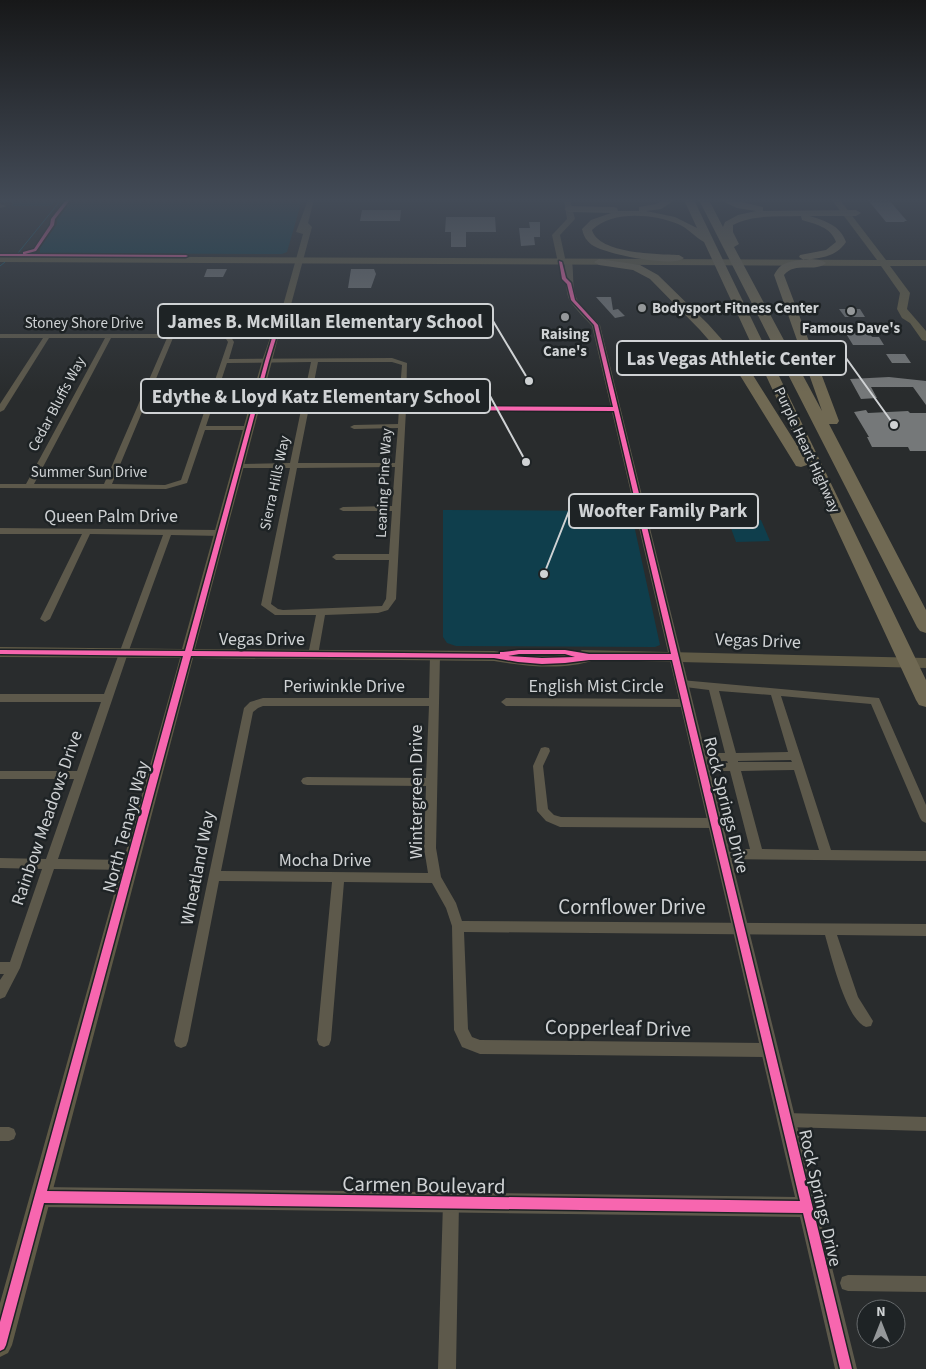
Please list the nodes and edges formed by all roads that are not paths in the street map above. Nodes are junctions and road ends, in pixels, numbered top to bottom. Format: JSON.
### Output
{"nodes":[{"id":1,"x":292,"y":264,"type":"edge"},
{"id":2,"x":294,"y":264,"type":"edge"},
{"id":3,"x":564,"y":264,"type":"edge"},
{"id":4,"x":614,"y":264,"type":"edge"},
{"id":5,"x":720,"y":264,"type":"edge"},
{"id":6,"x":737,"y":264,"type":"edge"},
{"id":7,"x":744,"y":264,"type":"edge"},
{"id":8,"x":812,"y":264,"type":"edge"},
{"id":9,"x":888,"y":264,"type":"edge"},
{"id":10,"x":889,"y":264,"type":"edge"},
{"id":11,"x":287,"y":271,"type":"dead end"},
{"id":12,"x":744,"y":277,"type":"junction"},
{"id":13,"x":284,"y":314,"type":"junction"},
{"id":14,"x":274,"y":318,"type":"junction"},
{"id":15,"x":914,"y":320,"type":"junction"},
{"id":16,"x":281,"y":327,"type":"junction"},
{"id":17,"x":0,"y":336,"type":"edge"},
{"id":18,"x":47,"y":336,"type":"junction"},
{"id":19,"x":109,"y":336,"type":"junction"},
{"id":20,"x":171,"y":336,"type":"junction"},
{"id":21,"x":274,"y":338,"type":"junction"},
{"id":22,"x":926,"y":338,"type":"edge"},
{"id":23,"x":315,"y":360,"type":"junction"},
{"id":24,"x":225,"y":361,"type":"junction"},
{"id":25,"x":268,"y":361,"type":"junction"},
{"id":26,"x":402,"y":391,"type":"junction"},
{"id":27,"x":358,"y":392,"type":"dead end"},
{"id":28,"x":402,"y":408,"type":"junction"},
{"id":29,"x":616,"y":409,"type":"junction"},
{"id":30,"x":0,"y":410,"type":"edge"},
{"id":31,"x":400,"y":426,"type":"junction"},
{"id":32,"x":354,"y":427,"type":"dead end"},
{"id":33,"x":203,"y":428,"type":"junction"},
{"id":34,"x":250,"y":428,"type":"junction"},
{"id":35,"x":836,"y":449,"type":"junction"},
{"id":36,"x":399,"y":465,"type":"junction"},
{"id":37,"x":239,"y":466,"type":"junction"},
{"id":38,"x":293,"y":466,"type":"junction"},
{"id":39,"x":0,"y":486,"type":"edge"},
{"id":40,"x":29,"y":486,"type":"junction"},
{"id":41,"x":107,"y":486,"type":"junction"},
{"id":42,"x":397,"y":508,"type":"junction"},
{"id":43,"x":343,"y":509,"type":"dead end"},
{"id":44,"x":3,"y":531,"type":"edge"},
{"id":45,"x":87,"y":532,"type":"junction"},
{"id":46,"x":168,"y":533,"type":"junction"},
{"id":47,"x":221,"y":533,"type":"junction"},
{"id":48,"x":0,"y":542,"type":"edge"},
{"id":49,"x":336,"y":557,"type":"dead end"},
{"id":50,"x":394,"y":557,"type":"junction"},
{"id":51,"x":883,"y":610,"type":"junction"},
{"id":52,"x":321,"y":612,"type":"junction"},
{"id":53,"x":45,"y":620,"type":"dead end"},
{"id":54,"x":926,"y":627,"type":"edge"},
{"id":55,"x":0,"y":652,"type":"edge"},
{"id":56,"x":123,"y":653,"type":"junction"},
{"id":57,"x":188,"y":654,"type":"junction"},
{"id":58,"x":313,"y":655,"type":"junction"},
{"id":59,"x":435,"y":656,"type":"junction"},
{"id":60,"x":675,"y":657,"type":"junction"},
{"id":61,"x":926,"y":663,"type":"edge"},
{"id":62,"x":681,"y":684,"type":"junction"},
{"id":63,"x":713,"y":687,"type":"junction"},
{"id":64,"x":775,"y":693,"type":"junction"},
{"id":65,"x":0,"y":698,"type":"edge"},
{"id":66,"x":107,"y":698,"type":"junction"},
{"id":67,"x":926,"y":700,"type":"edge"},
{"id":68,"x":434,"y":702,"type":"junction"},
{"id":69,"x":506,"y":702,"type":"dead end"},
{"id":70,"x":685,"y":703,"type":"junction"},
{"id":71,"x":254,"y":705,"type":"joint"},
{"id":72,"x":545,"y":750,"type":"dead end"},
{"id":73,"x":733,"y":761,"type":"junction"},
{"id":74,"x":796,"y":761,"type":"junction"},
{"id":75,"x":700,"y":762,"type":"junction"},
{"id":76,"x":0,"y":775,"type":"edge"},
{"id":77,"x":81,"y":775,"type":"junction"},
{"id":78,"x":307,"y":781,"type":"dead end"},
{"id":79,"x":432,"y":782,"type":"junction"},
{"id":80,"x":926,"y":818,"type":"edge"},
{"id":81,"x":715,"y":823,"type":"junction"},
{"id":82,"x":722,"y":854,"type":"junction"},
{"id":83,"x":757,"y":854,"type":"junction"},
{"id":84,"x":827,"y":856,"type":"junction"},
{"id":85,"x":926,"y":856,"type":"edge"},
{"id":86,"x":0,"y":863,"type":"edge"},
{"id":87,"x":50,"y":864,"type":"junction"},
{"id":88,"x":131,"y":865,"type":"junction"},
{"id":89,"x":214,"y":876,"type":"junction"},
{"id":90,"x":338,"y":877,"type":"junction"},
{"id":91,"x":435,"y":878,"type":"junction"},
{"id":92,"x":458,"y":926,"type":"junction"},
{"id":93,"x":740,"y":927,"type":"junction"},
{"id":94,"x":829,"y":928,"type":"junction"},
{"id":95,"x":926,"y":930,"type":"edge"},
{"id":96,"x":0,"y":968,"type":"edge"},
{"id":97,"x":14,"y":968,"type":"junction"},
{"id":98,"x":0,"y":993,"type":"edge"},
{"id":99,"x":866,"y":1021,"type":"dead end"},
{"id":100,"x":181,"y":1040,"type":"dead end"},
{"id":101,"x":324,"y":1040,"type":"dead end"},
{"id":102,"x":467,"y":1042,"type":"joint"},
{"id":103,"x":770,"y":1050,"type":"junction"},
{"id":104,"x":786,"y":1120,"type":"junction"},
{"id":105,"x":926,"y":1124,"type":"edge"},
{"id":106,"x":41,"y":1197,"type":"junction"},
{"id":107,"x":451,"y":1203,"type":"junction"},
{"id":108,"x":807,"y":1207,"type":"junction"},
{"id":109,"x":848,"y":1283,"type":"dead end"},
{"id":110,"x":926,"y":1284,"type":"edge"},
{"id":111,"x":0,"y":1345,"type":"edge"},
{"id":112,"x":447,"y":1369,"type":"edge"},
{"id":113,"x":846,"y":1369,"type":"edge"}],
"edges":[{"from":1,"to":11,"type":"main road","name":"North Tenaya Way"},
{"from":2,"to":13,"type":"main road","name":"North Tenaya Way"},
{"from":3,"to":29,"type":"street","name":"Rock Springs Drive"},
{"from":4,"to":51,"type":"highway"},
{"from":5,"to":51,"type":"highway","name":"Purple Heart Highway"},
{"from":6,"to":12,"type":"highway","name":"Purple Heart Highway"},
{"from":7,"to":12,"type":"highway"},
{"from":8,"to":35,"type":"highway"},
{"from":9,"to":15,"type":"main road"},
{"from":10,"to":15,"type":"main road"},
{"from":12,"to":35,"type":"highway","name":"Purple Heart Highway"},
{"from":13,"to":14,"type":"main road","name":"North Tenaya Way"},
{"from":13,"to":16,"type":"main road","name":"North Tenaya Way"},
{"from":14,"to":16,"type":"main road"},
{"from":14,"to":21,"type":"main road","name":"North Tenaya Way"},
{"from":15,"to":22,"type":"main road"},
{"from":16,"to":21,"type":"main road","name":"North Tenaya Way"},
{"from":17,"to":18,"type":"street","name":"Stoney Shore Drive"},
{"from":18,"to":19,"type":"street","name":"Stoney Shore Drive"},
{"from":18,"to":30,"type":"street"},
{"from":19,"to":20,"type":"street","name":"Stoney Shore Drive"},
{"from":19,"to":40,"type":"street","name":"Cedar Bluffs Way"},
{"from":20,"to":24,"type":"street","name":"Stoney Shore Drive"},
{"from":20,"to":41,"type":"street"},
{"from":21,"to":25,"type":"main road","name":"North Tenaya Way"},
{"from":23,"to":25,"type":"street"},
{"from":23,"to":26,"type":"street","name":"Leaning Pine Way"},
{"from":23,"to":38,"type":"street","name":"Sierra Hills Way"},
{"from":24,"to":25,"type":"street"},
{"from":24,"to":33,"type":"street"},
{"from":25,"to":34,"type":"main road","name":"North Tenaya Way"},
{"from":26,"to":27,"type":"street"},
{"from":26,"to":28,"type":"street","name":"Leaning Pine Way"},
{"from":28,"to":29,"type":"street"},
{"from":28,"to":31,"type":"street","name":"Leaning Pine Way"},
{"from":29,"to":60,"type":"street","name":"Rock Springs Drive"},
{"from":31,"to":32,"type":"street"},
{"from":31,"to":36,"type":"street","name":"Leaning Pine Way"},
{"from":33,"to":34,"type":"street"},
{"from":33,"to":41,"type":"street","name":"Summer Sun Drive"},
{"from":34,"to":37,"type":"main road","name":"North Tenaya Way"},
{"from":35,"to":54,"type":"highway","name":"Purple Heart Highway"},
{"from":36,"to":38,"type":"street"},
{"from":36,"to":42,"type":"street","name":"Leaning Pine Way"},
{"from":37,"to":38,"type":"street"},
{"from":37,"to":47,"type":"main road","name":"North Tenaya Way"},
{"from":38,"to":52,"type":"street","name":"Sierra Hills Way"},
{"from":39,"to":40,"type":"street","name":"Summer Sun Drive"},
{"from":40,"to":41,"type":"street","name":"Summer Sun Drive"},
{"from":42,"to":43,"type":"street"},
{"from":42,"to":50,"type":"street","name":"Leaning Pine Way"},
{"from":44,"to":45,"type":"street","name":"Queen Palm Drive"},
{"from":44,"to":48,"type":"street"},
{"from":45,"to":46,"type":"street","name":"Queen Palm Drive"},
{"from":45,"to":53,"type":"street"},
{"from":46,"to":47,"type":"street","name":"Queen Palm Drive"},
{"from":46,"to":56,"type":"street","name":"Rainbow Meadows Drive"},
{"from":47,"to":57,"type":"main road","name":"North Tenaya Way"},
{"from":49,"to":50,"type":"street"},
{"from":50,"to":52,"type":"street","name":"Leaning Pine Way"},
{"from":51,"to":67,"type":"highway","name":"Purple Heart Highway"},
{"from":52,"to":58,"type":"street"},
{"from":55,"to":56,"type":"main road","name":"Vegas Drive"},
{"from":56,"to":57,"type":"main road","name":"Vegas Drive"},
{"from":56,"to":66,"type":"street","name":"Rainbow Meadows Drive"},
{"from":57,"to":58,"type":"main road","name":"Vegas Drive"},
{"from":57,"to":88,"type":"main road","name":"North Tenaya Way"},
{"from":58,"to":59,"type":"main road","name":"Vegas Drive"},
{"from":59,"to":60,"type":"main road","name":"Vegas Drive"},
{"from":59,"to":68,"type":"street","name":"Wintergreen Drive"},
{"from":60,"to":61,"type":"main road","name":"Vegas Drive"},
{"from":60,"to":62,"type":"street","name":"Rock Springs Drive"},
{"from":62,"to":63,"type":"street"},
{"from":62,"to":70,"type":"street","name":"Rock Springs Drive"},
{"from":63,"to":64,"type":"street"},
{"from":63,"to":73,"type":"street"},
{"from":64,"to":74,"type":"street"},
{"from":64,"to":80,"type":"street"},
{"from":65,"to":66,"type":"street"},
{"from":66,"to":77,"type":"street","name":"Rainbow Meadows Drive"},
{"from":68,"to":71,"type":"street","name":"Periwinkle Drive"},
{"from":68,"to":79,"type":"street","name":"Wintergreen Drive"},
{"from":69,"to":70,"type":"street","name":"English Mist Circle"},
{"from":70,"to":75,"type":"street","name":"Rock Springs Drive"},
{"from":71,"to":89,"type":"street","name":"Wheatland Way"},
{"from":72,"to":81,"type":"street"},
{"from":73,"to":74,"type":"street"},
{"from":73,"to":75,"type":"street"},
{"from":73,"to":83,"type":"street"},
{"from":74,"to":84,"type":"street"},
{"from":75,"to":81,"type":"street","name":"Rock Springs Drive"},
{"from":76,"to":77,"type":"street"},
{"from":77,"to":87,"type":"street","name":"Rainbow Meadows Drive"},
{"from":78,"to":79,"type":"street"},
{"from":79,"to":91,"type":"street","name":"Wintergreen Drive"},
{"from":81,"to":82,"type":"street","name":"Rock Springs Drive"},
{"from":82,"to":83,"type":"street"},
{"from":82,"to":93,"type":"street","name":"Rock Springs Drive"},
{"from":83,"to":84,"type":"street"},
{"from":84,"to":85,"type":"street"},
{"from":86,"to":87,"type":"street"},
{"from":87,"to":88,"type":"street"},
{"from":87,"to":97,"type":"street","name":"Rainbow Meadows Drive"},
{"from":88,"to":106,"type":"main road","name":"North Tenaya Way"},
{"from":89,"to":90,"type":"street","name":"Mocha Drive"},
{"from":89,"to":100,"type":"street","name":"Wheatland Way"},
{"from":90,"to":91,"type":"street","name":"Mocha Drive"},
{"from":90,"to":101,"type":"street"},
{"from":91,"to":92,"type":"street","name":"Wintergreen Drive"},
{"from":92,"to":93,"type":"street","name":"Cornflower Drive"},
{"from":92,"to":102,"type":"street","name":"Wintergreen Drive"},
{"from":93,"to":94,"type":"street","name":"Cornflower Drive"},
{"from":93,"to":103,"type":"street","name":"Rock Springs Drive"},
{"from":94,"to":95,"type":"street","name":"Cornflower Drive"},
{"from":94,"to":99,"type":"street"},
{"from":96,"to":97,"type":"street"},
{"from":97,"to":98,"type":"street","name":"Rainbow Meadows Drive"},
{"from":102,"to":103,"type":"street","name":"Copperleaf Drive"},
{"from":103,"to":104,"type":"street","name":"Rock Springs Drive"},
{"from":104,"to":105,"type":"street"},
{"from":104,"to":108,"type":"street","name":"Rock Springs Drive"},
{"from":106,"to":107,"type":"street","name":"Carmen Boulevard"},
{"from":106,"to":111,"type":"main road","name":"North Tenaya Way"},
{"from":107,"to":108,"type":"street","name":"Carmen Boulevard"},
{"from":107,"to":112,"type":"street"},
{"from":108,"to":113,"type":"street","name":"Rock Springs Drive"},
{"from":109,"to":110,"type":"street"}]}
